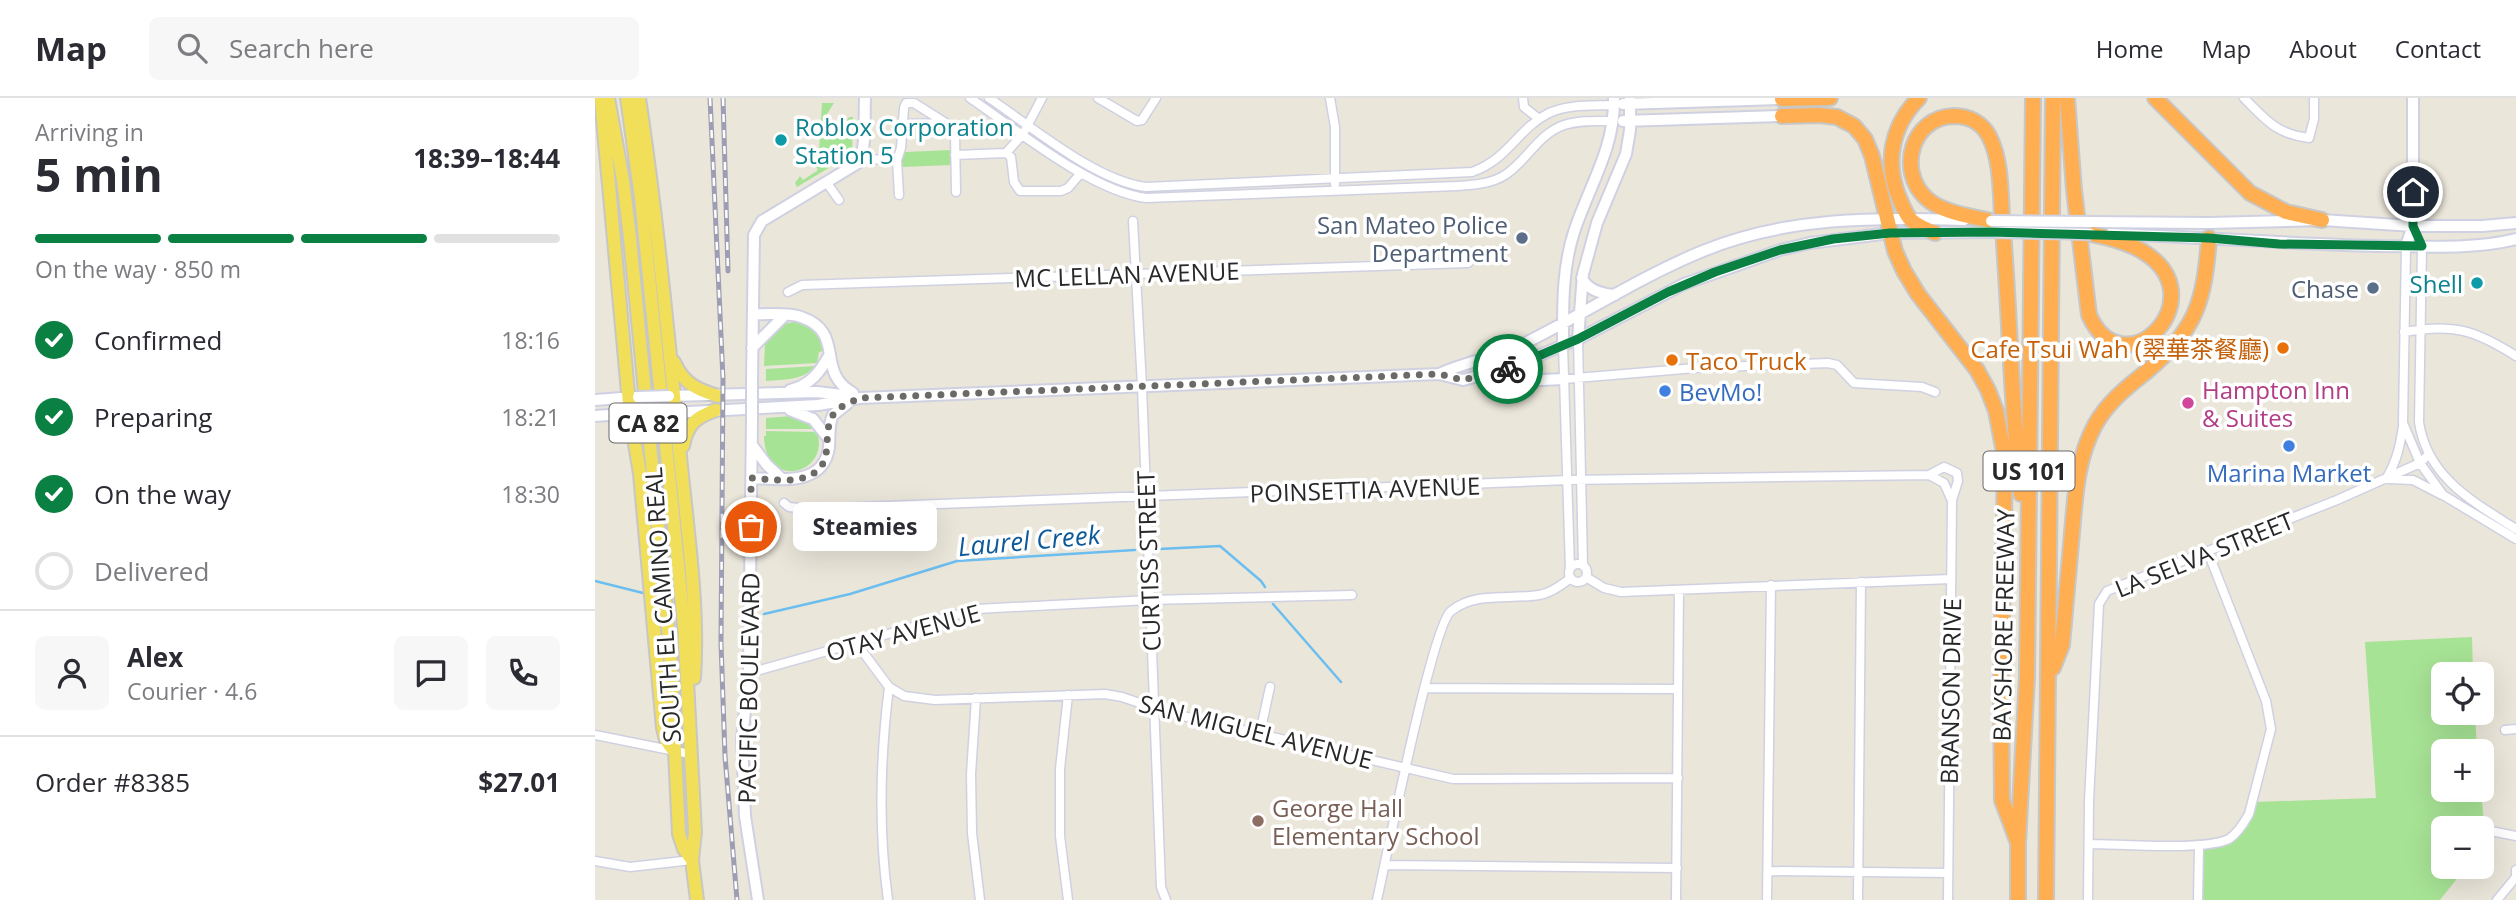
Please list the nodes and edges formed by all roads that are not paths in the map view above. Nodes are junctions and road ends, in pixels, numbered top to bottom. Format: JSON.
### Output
{"nodes":[{"id":1,"x":601,"y":98,"type":"edge"},
{"id":2,"x":608,"y":98,"type":"edge"},
{"id":3,"x":627,"y":98,"type":"edge"},
{"id":4,"x":639,"y":98,"type":"edge"},
{"id":5,"x":865,"y":98,"type":"edge"},
{"id":6,"x":970,"y":98,"type":"edge"},
{"id":7,"x":989,"y":98,"type":"edge"},
{"id":8,"x":1042,"y":98,"type":"edge"},
{"id":9,"x":1098,"y":98,"type":"edge"},
{"id":10,"x":1156,"y":98,"type":"edge"},
{"id":11,"x":1330,"y":98,"type":"edge"},
{"id":12,"x":1523,"y":98,"type":"edge"},
{"id":13,"x":1830,"y":98,"type":"edge"},
{"id":14,"x":1919,"y":98,"type":"edge"},
{"id":15,"x":2033,"y":98,"type":"edge"},
{"id":16,"x":2053,"y":98,"type":"edge"},
{"id":17,"x":2067,"y":98,"type":"edge"},
{"id":18,"x":2155,"y":98,"type":"edge"},
{"id":19,"x":2244,"y":98,"type":"edge"},
{"id":20,"x":2314,"y":98,"type":"edge"},
{"id":21,"x":2413,"y":98,"type":"edge"},
{"id":22,"x":1782,"y":99,"type":"edge"},
{"id":23,"x":1614,"y":101,"type":"edge"},
{"id":24,"x":1630,"y":101,"type":"edge"},
{"id":25,"x":1782,"y":116,"type":"joint"},
{"id":26,"x":1539,"y":120,"type":"junction"},
{"id":27,"x":1613,"y":121,"type":"junction"},
{"id":28,"x":1630,"y":121,"type":"junction"},
{"id":29,"x":946,"y":123,"type":"junction"},
{"id":30,"x":902,"y":124,"type":"junction"},
{"id":31,"x":1028,"y":124,"type":"junction"},
{"id":32,"x":1023,"y":134,"type":"junction"},
{"id":33,"x":1006,"y":153,"type":"junction"},
{"id":34,"x":955,"y":155,"type":"junction"},
{"id":35,"x":862,"y":159,"type":"junction"},
{"id":36,"x":897,"y":160,"type":"junction"},
{"id":37,"x":1081,"y":173,"type":"junction"},
{"id":38,"x":1335,"y":179,"type":"junction"},
{"id":39,"x":827,"y":183,"type":"junction"},
{"id":40,"x":1336,"y":190,"type":"junction"},
{"id":41,"x":956,"y":192,"type":"dead end"},
{"id":42,"x":899,"y":195,"type":"dead end"},
{"id":43,"x":839,"y":200,"type":"dead end"},
{"id":44,"x":1886,"y":218,"type":"junction"},
{"id":45,"x":1908,"y":218,"type":"junction"},
{"id":46,"x":2322,"y":219,"type":"junction"},
{"id":47,"x":1133,"y":221,"type":"dead end"},
{"id":48,"x":2209,"y":223,"type":"junction"},
{"id":49,"x":2516,"y":223,"type":"edge"},
{"id":50,"x":1991,"y":226,"type":"junction"},
{"id":51,"x":2413,"y":226,"type":"junction"},
{"id":52,"x":2091,"y":228,"type":"junction"},
{"id":53,"x":1890,"y":233,"type":"junction"},
{"id":54,"x":1935,"y":233,"type":"junction"},
{"id":55,"x":2209,"y":238,"type":"junction"},
{"id":56,"x":2516,"y":239,"type":"edge"},
{"id":57,"x":2406,"y":246,"type":"junction"},
{"id":58,"x":2422,"y":246,"type":"junction"},
{"id":59,"x":1468,"y":263,"type":"dead end"},
{"id":60,"x":1135,"y":274,"type":"junction"},
{"id":61,"x":1582,"y":278,"type":"junction"},
{"id":62,"x":788,"y":292,"type":"dead end"},
{"id":63,"x":1615,"y":295,"type":"junction"},
{"id":64,"x":753,"y":314,"type":"junction"},
{"id":65,"x":1578,"y":315,"type":"junction"},
{"id":66,"x":784,"y":316,"type":"junction"},
{"id":67,"x":1563,"y":323,"type":"junction"},
{"id":68,"x":2421,"y":329,"type":"junction"},
{"id":69,"x":2404,"y":332,"type":"junction"},
{"id":70,"x":1578,"y":339,"type":"junction"},
{"id":71,"x":1563,"y":345,"type":"junction"},
{"id":72,"x":752,"y":348,"type":"junction"},
{"id":73,"x":670,"y":353,"type":"junction"},
{"id":74,"x":830,"y":354,"type":"junction"},
{"id":75,"x":2516,"y":356,"type":"edge"},
{"id":76,"x":1439,"y":374,"type":"junction"},
{"id":77,"x":1478,"y":377,"type":"junction"},
{"id":78,"x":1579,"y":378,"type":"junction"},
{"id":79,"x":1565,"y":379,"type":"junction"},
{"id":80,"x":1142,"y":386,"type":"junction"},
{"id":81,"x":1935,"y":392,"type":"dead end"},
{"id":82,"x":774,"y":394,"type":"junction"},
{"id":83,"x":671,"y":396,"type":"junction"},
{"id":84,"x":718,"y":396,"type":"junction"},
{"id":85,"x":633,"y":397,"type":"junction"},
{"id":86,"x":860,"y":398,"type":"junction"},
{"id":87,"x":595,"y":400,"type":"edge"},
{"id":88,"x":776,"y":407,"type":"junction"},
{"id":89,"x":716,"y":410,"type":"junction"},
{"id":90,"x":673,"y":412,"type":"junction"},
{"id":91,"x":634,"y":413,"type":"junction"},
{"id":92,"x":595,"y":416,"type":"edge"},
{"id":93,"x":2403,"y":423,"type":"junction"},
{"id":94,"x":828,"y":439,"type":"junction"},
{"id":95,"x":751,"y":444,"type":"junction"},
{"id":96,"x":2429,"y":454,"type":"junction"},
{"id":97,"x":2420,"y":463,"type":"junction"},
{"id":98,"x":681,"y":464,"type":"junction"},
{"id":99,"x":1929,"y":475,"type":"junction"},
{"id":100,"x":751,"y":478,"type":"junction"},
{"id":101,"x":782,"y":479,"type":"junction"},
{"id":102,"x":2386,"y":479,"type":"junction"},
{"id":103,"x":1569,"y":480,"type":"junction"},
{"id":104,"x":1581,"y":480,"type":"junction"},
{"id":105,"x":1944,"y":483,"type":"joint"},
{"id":106,"x":2444,"y":495,"type":"junction"},
{"id":107,"x":1145,"y":498,"type":"junction"},
{"id":108,"x":1952,"y":501,"type":"junction"},
{"id":109,"x":784,"y":503,"type":"dead end"},
{"id":110,"x":2516,"y":529,"type":"edge"},
{"id":111,"x":2516,"y":539,"type":"edge"},
{"id":112,"x":2028,"y":550,"type":"junction"},
{"id":113,"x":2208,"y":552,"type":"junction"},
{"id":114,"x":1583,"y":565,"type":"junction"},
{"id":115,"x":1571,"y":573,"type":"junction"},
{"id":116,"x":1586,"y":577,"type":"junction"},
{"id":117,"x":1951,"y":579,"type":"junction"},
{"id":118,"x":1861,"y":582,"type":"junction"},
{"id":119,"x":1771,"y":585,"type":"junction"},
{"id":120,"x":1679,"y":590,"type":"junction"},
{"id":121,"x":1352,"y":595,"type":"dead end"},
{"id":122,"x":1149,"y":600,"type":"junction"},
{"id":123,"x":857,"y":644,"type":"junction"},
{"id":124,"x":749,"y":673,"type":"junction"},
{"id":125,"x":2049,"y":676,"type":"junction"},
{"id":126,"x":889,"y":687,"type":"junction"},
{"id":127,"x":1270,"y":687,"type":"dead end"},
{"id":128,"x":1425,"y":688,"type":"junction"},
{"id":129,"x":1678,"y":689,"type":"junction"},
{"id":130,"x":1068,"y":695,"type":"junction"},
{"id":131,"x":976,"y":698,"type":"junction"},
{"id":132,"x":1153,"y":707,"type":"junction"},
{"id":133,"x":690,"y":727,"type":"junction"},
{"id":134,"x":2516,"y":729,"type":"edge"},
{"id":135,"x":2505,"y":730,"type":"dead end"},
{"id":136,"x":1260,"y":733,"type":"junction"},
{"id":137,"x":595,"y":735,"type":"edge"},
{"id":138,"x":673,"y":750,"type":"junction"},
{"id":139,"x":690,"y":754,"type":"junction"},
{"id":140,"x":1406,"y":767,"type":"junction"},
{"id":141,"x":1678,"y":778,"type":"junction"},
{"id":142,"x":2494,"y":831,"type":"edge"},
{"id":143,"x":2516,"y":836,"type":"edge"},
{"id":144,"x":2018,"y":844,"type":"junction"},
{"id":145,"x":2089,"y":844,"type":"junction"},
{"id":146,"x":2199,"y":845,"type":"junction"},
{"id":147,"x":595,"y":860,"type":"edge"},
{"id":148,"x":692,"y":860,"type":"junction"},
{"id":149,"x":1385,"y":865,"type":"junction"},
{"id":150,"x":1677,"y":868,"type":"junction"},
{"id":151,"x":1767,"y":870,"type":"junction"},
{"id":152,"x":2516,"y":870,"type":"edge"},
{"id":153,"x":1858,"y":871,"type":"junction"},
{"id":154,"x":1948,"y":873,"type":"junction"},
{"id":155,"x":697,"y":900,"type":"edge"},
{"id":156,"x":758,"y":900,"type":"edge"},
{"id":157,"x":888,"y":900,"type":"edge"},
{"id":158,"x":980,"y":900,"type":"edge"},
{"id":159,"x":1068,"y":900,"type":"edge"},
{"id":160,"x":1167,"y":900,"type":"edge"},
{"id":161,"x":1377,"y":900,"type":"edge"},
{"id":162,"x":1676,"y":900,"type":"edge"},
{"id":163,"x":1767,"y":900,"type":"edge"},
{"id":164,"x":1858,"y":900,"type":"edge"},
{"id":165,"x":1948,"y":900,"type":"edge"},
{"id":166,"x":2018,"y":900,"type":"edge"},
{"id":167,"x":2046,"y":900,"type":"edge"},
{"id":168,"x":2088,"y":900,"type":"edge"},
{"id":169,"x":2198,"y":900,"type":"edge"},
{"id":170,"x":2497,"y":900,"type":"edge"}],
"edges":[{"from":1,"to":85,"type":"main road"},
{"from":2,"to":138,"type":"main road","name":"SOUTH EL CAMINO REAL","number":"CA 82"},
{"from":3,"to":133,"type":"main road","name":"SOUTH EL CAMINO REAL","number":"CA 82"},
{"from":4,"to":73,"type":"main road"},
{"from":5,"to":35,"type":"main road"},
{"from":6,"to":32,"type":"street"},
{"from":7,"to":31,"type":"street"},
{"from":8,"to":31,"type":"street"},
{"from":9,"to":10,"type":"street"},
{"from":11,"to":38,"type":"street"},
{"from":12,"to":26,"type":"street"},
{"from":13,"to":22,"type":"highway"},
{"from":14,"to":45,"type":"highway"},
{"from":15,"to":112,"type":"highway","name":"BAYSHORE FREEWAY","number":"US 101"},
{"from":16,"to":125,"type":"highway","name":"BAYSHORE FREEWAY","number":"US 101"},
{"from":17,"to":52,"type":"highway"},
{"from":18,"to":46,"type":"highway"},
{"from":19,"to":20,"type":"street"},
{"from":21,"to":51,"type":"main road"},
{"from":22,"to":24,"type":"main road"},
{"from":23,"to":24,"type":"main road"},
{"from":23,"to":26,"type":"street"},
{"from":23,"to":27,"type":"main road"},
{"from":24,"to":28,"type":"main road"},
{"from":25,"to":28,"type":"main road"},
{"from":25,"to":44,"type":"highway"},
{"from":26,"to":38,"type":"street"},
{"from":27,"to":28,"type":"main road"},
{"from":27,"to":40,"type":"street"},
{"from":27,"to":67,"type":"main road"},
{"from":28,"to":61,"type":"main road"},
{"from":29,"to":30,"type":"street"},
{"from":29,"to":30,"type":"street"},
{"from":29,"to":34,"type":"street"},
{"from":30,"to":36,"type":"street"},
{"from":31,"to":32,"type":"street"},
{"from":31,"to":38,"type":"street"},
{"from":32,"to":33,"type":"street"},
{"from":32,"to":37,"type":"street"},
{"from":33,"to":34,"type":"street"},
{"from":33,"to":37,"type":"street"},
{"from":34,"to":41,"type":"street"},
{"from":35,"to":36,"type":"street"},
{"from":35,"to":39,"type":"main road"},
{"from":36,"to":42,"type":"street"},
{"from":37,"to":40,"type":"street"},
{"from":38,"to":40,"type":"street"},
{"from":39,"to":43,"type":"street"},
{"from":39,"to":64,"type":"main road","name":"PACIFIC BOULEVARD"},
{"from":44,"to":45,"type":"main road"},
{"from":44,"to":53,"type":"highway"},
{"from":44,"to":63,"type":"main road"},
{"from":45,"to":50,"type":"main road"},
{"from":45,"to":54,"type":"highway"},
{"from":46,"to":48,"type":"main road"},
{"from":46,"to":51,"type":"main road"},
{"from":47,"to":60,"type":"street","name":"CURTISS STREET"},
{"from":48,"to":52,"type":"main road"},
{"from":48,"to":55,"type":"main road"},
{"from":49,"to":51,"type":"main road"},
{"from":50,"to":52,"type":"main road","bridge":true},
{"from":50,"to":54,"type":"main road"},
{"from":50,"to":112,"type":"highway"},
{"from":51,"to":57,"type":"main road"},
{"from":51,"to":58,"type":"main road"},
{"from":52,"to":55,"type":"main road"},
{"from":53,"to":54,"type":"main road"},
{"from":53,"to":70,"type":"main road"},
{"from":53,"to":144,"type":"highway"},
{"from":55,"to":57,"type":"main road"},
{"from":55,"to":125,"type":"highway"},
{"from":56,"to":58,"type":"main road"},
{"from":57,"to":58,"type":"main road"},
{"from":57,"to":69,"type":"street"},
{"from":58,"to":68,"type":"street"},
{"from":59,"to":60,"type":"street","name":"MC LELLAN AVENUE"},
{"from":60,"to":62,"type":"street","name":"MC LELLAN AVENUE"},
{"from":60,"to":80,"type":"street","name":"CURTISS STREET"},
{"from":61,"to":63,"type":"main road"},
{"from":61,"to":65,"type":"main road"},
{"from":63,"to":65,"type":"main road"},
{"from":64,"to":66,"type":"main road"},
{"from":64,"to":72,"type":"main road","name":"PACIFIC BOULEVARD"},
{"from":65,"to":67,"type":"main road"},
{"from":65,"to":70,"type":"main road"},
{"from":66,"to":72,"type":"main road"},
{"from":66,"to":74,"type":"main road"},
{"from":67,"to":71,"type":"main road"},
{"from":67,"to":76,"type":"main road"},
{"from":68,"to":69,"type":"street"},
{"from":68,"to":75,"type":"street"},
{"from":68,"to":96,"type":"street"},
{"from":69,"to":93,"type":"street"},
{"from":70,"to":71,"type":"main road"},
{"from":70,"to":78,"type":"street"},
{"from":71,"to":77,"type":"main road"},
{"from":71,"to":79,"type":"street"},
{"from":72,"to":95,"type":"main road","name":"PACIFIC BOULEVARD","bridge":true},
{"from":73,"to":83,"type":"main road"},
{"from":73,"to":84,"type":"main road"},
{"from":74,"to":82,"type":"main road"},
{"from":74,"to":86,"type":"main road"},
{"from":76,"to":77,"type":"main road"},
{"from":76,"to":80,"type":"main road"},
{"from":77,"to":79,"type":"main road"},
{"from":78,"to":79,"type":"street"},
{"from":78,"to":81,"type":"street"},
{"from":78,"to":104,"type":"street"},
{"from":79,"to":103,"type":"street"},
{"from":80,"to":86,"type":"main road"},
{"from":80,"to":107,"type":"street","name":"CURTISS STREET"},
{"from":82,"to":84,"type":"main road"},
{"from":82,"to":86,"type":"main road"},
{"from":83,"to":84,"type":"main road"},
{"from":83,"to":85,"type":"main road","bridge":true},
{"from":83,"to":90,"type":"main road"},
{"from":85,"to":87,"type":"main road"},
{"from":85,"to":91,"type":"main road"},
{"from":86,"to":88,"type":"main road"},
{"from":86,"to":94,"type":"main road"},
{"from":88,"to":89,"type":"main road"},
{"from":88,"to":94,"type":"main road"},
{"from":89,"to":90,"type":"main road"},
{"from":89,"to":98,"type":"main road"},
{"from":90,"to":91,"type":"main road","bridge":true},
{"from":90,"to":98,"type":"main road"},
{"from":91,"to":92,"type":"main road"},
{"from":91,"to":138,"type":"main road"},
{"from":93,"to":97,"type":"street"},
{"from":93,"to":102,"type":"street"},
{"from":94,"to":101,"type":"main road"},
{"from":95,"to":100,"type":"main road","name":"PACIFIC BOULEVARD"},
{"from":95,"to":101,"type":"main road"},
{"from":96,"to":97,"type":"street","name":"LA SELVA STREET"},
{"from":96,"to":110,"type":"street"},
{"from":97,"to":102,"type":"street","name":"LA SELVA STREET"},
{"from":97,"to":106,"type":"street"},
{"from":98,"to":133,"type":"main road"},
{"from":99,"to":104,"type":"street","name":"POINSETTIA AVENUE"},
{"from":99,"to":105,"type":"street","name":"POINSETTIA AVENUE"},
{"from":99,"to":108,"type":"street"},
{"from":100,"to":101,"type":"main road"},
{"from":100,"to":124,"type":"main road","name":"PACIFIC BOULEVARD"},
{"from":102,"to":106,"type":"street"},
{"from":102,"to":113,"type":"street","name":"LA SELVA STREET"},
{"from":103,"to":104,"type":"street","name":"POINSETTIA AVENUE"},
{"from":103,"to":107,"type":"street","name":"POINSETTIA AVENUE"},
{"from":103,"to":115,"type":"street"},
{"from":104,"to":114,"type":"street"},
{"from":105,"to":108,"type":"street","name":"BRANSON DRIVE"},
{"from":106,"to":111,"type":"street"},
{"from":107,"to":109,"type":"street","name":"POINSETTIA AVENUE"},
{"from":107,"to":122,"type":"street","name":"CURTISS STREET"},
{"from":108,"to":117,"type":"street","name":"BRANSON DRIVE"},
{"from":112,"to":144,"type":"highway","name":"BAYSHORE FREEWAY","number":"US 101"},
{"from":113,"to":145,"type":"street","name":"LA SELVA STREET"},
{"from":113,"to":146,"type":"street"},
{"from":114,"to":115,"type":"street"},
{"from":114,"to":116,"type":"street"},
{"from":115,"to":116,"type":"street"},
{"from":115,"to":128,"type":"street"},
{"from":116,"to":120,"type":"street"},
{"from":117,"to":118,"type":"street"},
{"from":117,"to":154,"type":"street","name":"BRANSON DRIVE"},
{"from":118,"to":119,"type":"street"},
{"from":118,"to":153,"type":"street"},
{"from":119,"to":120,"type":"street"},
{"from":119,"to":151,"type":"street"},
{"from":120,"to":129,"type":"street"},
{"from":121,"to":122,"type":"street","name":"OTAY AVENUE"},
{"from":122,"to":123,"type":"street","name":"OTAY AVENUE"},
{"from":122,"to":132,"type":"street","name":"CURTISS STREET"},
{"from":123,"to":124,"type":"street","name":"OTAY AVENUE"},
{"from":123,"to":126,"type":"street"},
{"from":124,"to":156,"type":"main road","name":"PACIFIC BOULEVARD"},
{"from":125,"to":167,"type":"highway","name":"BAYSHORE FREEWAY","number":"US 101"},
{"from":126,"to":131,"type":"street","name":"SAN MIGUEL AVENUE"},
{"from":126,"to":157,"type":"street"},
{"from":127,"to":136,"type":"street"},
{"from":128,"to":129,"type":"street"},
{"from":128,"to":140,"type":"street"},
{"from":129,"to":141,"type":"street"},
{"from":130,"to":131,"type":"street","name":"SAN MIGUEL AVENUE"},
{"from":130,"to":132,"type":"street","name":"SAN MIGUEL AVENUE"},
{"from":130,"to":159,"type":"street"},
{"from":131,"to":158,"type":"street"},
{"from":132,"to":136,"type":"street","name":"SAN MIGUEL AVENUE"},
{"from":132,"to":160,"type":"street","name":"CURTISS STREET"},
{"from":133,"to":139,"type":"main road","name":"SOUTH EL CAMINO REAL","number":"CA 82"},
{"from":134,"to":135,"type":"street"},
{"from":136,"to":140,"type":"street","name":"SAN MIGUEL AVENUE"},
{"from":137,"to":138,"type":"street"},
{"from":138,"to":139,"type":"street"},
{"from":138,"to":148,"type":"main road","name":"SOUTH EL CAMINO REAL","number":"CA 82"},
{"from":139,"to":148,"type":"main road","name":"SOUTH EL CAMINO REAL","number":"CA 82"},
{"from":140,"to":141,"type":"street","name":"SAN MIGUEL AVENUE"},
{"from":140,"to":149,"type":"street"},
{"from":141,"to":150,"type":"street"},
{"from":142,"to":143,"type":"street"},
{"from":144,"to":166,"type":"highway","name":"BAYSHORE FREEWAY","number":"US 101"},
{"from":145,"to":146,"type":"street"},
{"from":145,"to":168,"type":"street","name":"LA SELVA STREET"},
{"from":146,"to":169,"type":"street"},
{"from":147,"to":148,"type":"street"},
{"from":148,"to":155,"type":"main road","name":"SOUTH EL CAMINO REAL","number":"CA 82"},
{"from":149,"to":150,"type":"street"},
{"from":149,"to":161,"type":"street"},
{"from":150,"to":162,"type":"street"},
{"from":151,"to":153,"type":"street"},
{"from":151,"to":163,"type":"street"},
{"from":152,"to":170,"type":"street"},
{"from":153,"to":154,"type":"street"},
{"from":153,"to":164,"type":"street"},
{"from":154,"to":165,"type":"street","name":"BRANSON DRIVE"}]}
